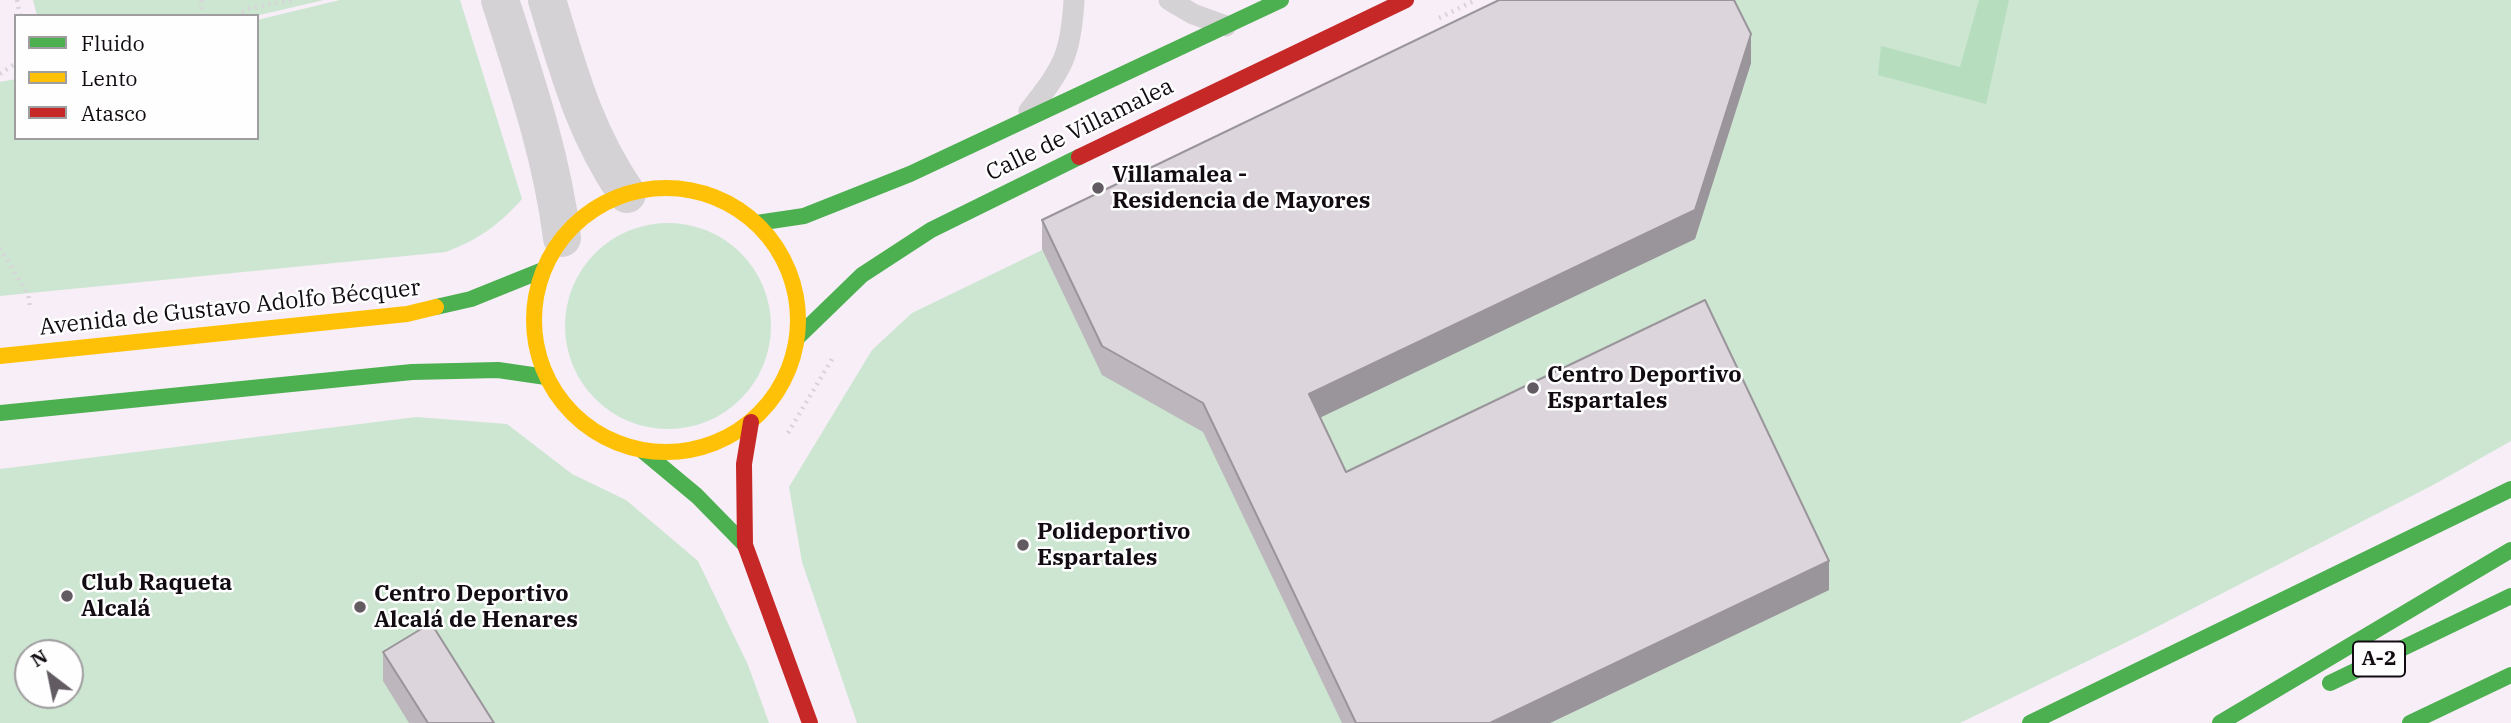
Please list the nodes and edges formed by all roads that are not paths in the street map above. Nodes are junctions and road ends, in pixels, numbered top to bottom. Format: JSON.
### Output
{"nodes":[{"id":1,"x":500,"y":0,"type":"edge"},
{"id":2,"x":547,"y":0,"type":"edge"},
{"id":3,"x":1074,"y":0,"type":"edge"},
{"id":4,"x":1170,"y":0,"type":"edge"},
{"id":5,"x":1280,"y":0,"type":"edge"},
{"id":6,"x":1406,"y":0,"type":"edge"},
{"id":7,"x":1226,"y":26,"type":"junction"},
{"id":8,"x":1021,"y":121,"type":"junction"},
{"id":9,"x":627,"y":194,"type":"junction"},
{"id":10,"x":757,"y":223,"type":"junction"},
{"id":11,"x":562,"y":238,"type":"junction"},
{"id":12,"x":543,"y":270,"type":"junction"},
{"id":13,"x":798,"y":337,"type":"junction"},
{"id":14,"x":0,"y":356,"type":"edge"},
{"id":15,"x":546,"y":377,"type":"junction"},
{"id":16,"x":0,"y":412,"type":"edge"},
{"id":17,"x":751,"y":422,"type":"junction"},
{"id":18,"x":643,"y":451,"type":"junction"},
{"id":19,"x":2511,"y":489,"type":"edge"},
{"id":20,"x":745,"y":545,"type":"junction"},
{"id":21,"x":2511,"y":551,"type":"edge"},
{"id":22,"x":2511,"y":596,"type":"edge"},
{"id":23,"x":2511,"y":675,"type":"edge"},
{"id":24,"x":2309,"y":693,"type":"dead end"},
{"id":25,"x":2284,"y":705,"type":"dead end"},
{"id":26,"x":810,"y":723,"type":"edge"},
{"id":27,"x":2030,"y":723,"type":"edge"},
{"id":28,"x":2220,"y":723,"type":"edge"},
{"id":29,"x":2246,"y":723,"type":"edge"},
{"id":30,"x":2410,"y":723,"type":"edge"}],
"edges":[{"from":1,"to":11,"type":"street"},
{"from":2,"to":9,"type":"street"},
{"from":3,"to":8,"type":"lane"},
{"from":4,"to":7,"type":"lane"},
{"from":5,"to":7,"type":"main road","name":"Calle de Villamalea"},
{"from":6,"to":13,"type":"main road","name":"Calle de Villamalea"},
{"from":7,"to":8,"type":"main road","name":"Calle de Villamalea"},
{"from":8,"to":10,"type":"main road","name":"Calle de Villamalea"},
{"from":9,"to":10,"type":"main road"},
{"from":9,"to":11,"type":"main road"},
{"from":10,"to":13,"type":"main road"},
{"from":11,"to":12,"type":"main road"},
{"from":12,"to":14,"type":"main road","name":"Avenida de Gustavo Adolfo Bécquer"},
{"from":12,"to":15,"type":"main road"},
{"from":13,"to":17,"type":"main road"},
{"from":15,"to":16,"type":"main road"},
{"from":15,"to":18,"type":"main road"},
{"from":17,"to":18,"type":"main road"},
{"from":17,"to":20,"type":"main road"},
{"from":18,"to":20,"type":"main road"},
{"from":19,"to":27,"type":"main road"},
{"from":20,"to":26,"type":"main road"},
{"from":21,"to":28,"type":"main road"},
{"from":22,"to":24,"type":"main road","number":"A-2"},
{"from":23,"to":30,"type":"main road"},
{"from":25,"to":29,"type":"main road"}]}
